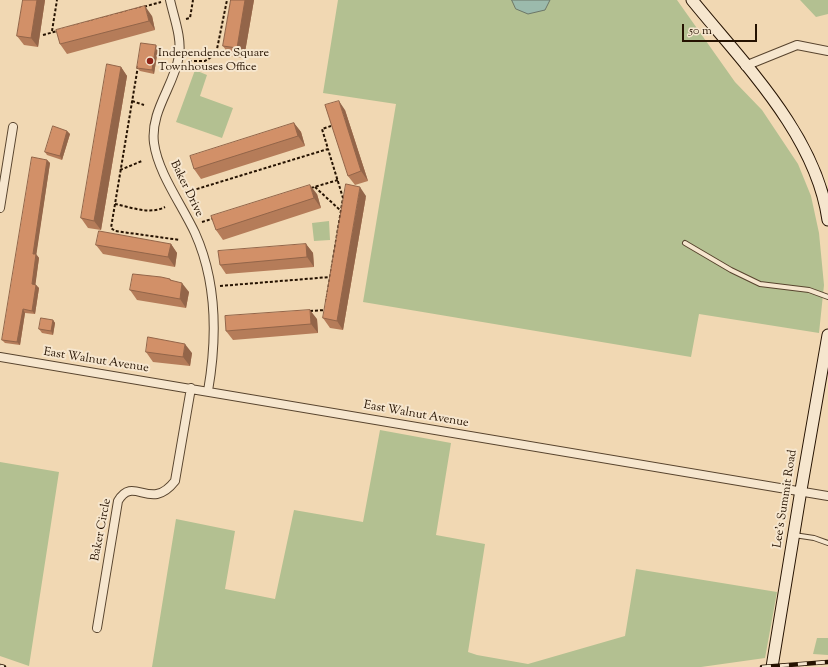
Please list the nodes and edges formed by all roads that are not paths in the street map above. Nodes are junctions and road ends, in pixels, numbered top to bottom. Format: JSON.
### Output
{"nodes":[{"id":1,"x":170,"y":0,"type":"edge"},
{"id":2,"x":692,"y":0,"type":"edge"},
{"id":3,"x":828,"y":51,"type":"edge"},
{"id":4,"x":745,"y":66,"type":"junction"},
{"id":5,"x":13,"y":127,"type":"dead end"},
{"id":6,"x":0,"y":208,"type":"edge"},
{"id":7,"x":828,"y":220,"type":"edge"},
{"id":8,"x":685,"y":242,"type":"dead end"},
{"id":9,"x":828,"y":297,"type":"edge"},
{"id":10,"x":828,"y":335,"type":"edge"},
{"id":11,"x":0,"y":357,"type":"edge"},
{"id":12,"x":191,"y":388,"type":"junction"},
{"id":13,"x":208,"y":391,"type":"junction"},
{"id":14,"x":801,"y":490,"type":"junction"},
{"id":15,"x":828,"y":496,"type":"edge"},
{"id":16,"x":794,"y":535,"type":"junction"},
{"id":17,"x":828,"y":543,"type":"edge"},
{"id":18,"x":98,"y":628,"type":"dead end"},
{"id":19,"x":772,"y":667,"type":"edge"}],
"edges":[{"from":1,"to":13,"type":"street","name":"Baker Drive"},
{"from":2,"to":4,"type":"main road"},
{"from":3,"to":4,"type":"street"},
{"from":4,"to":7,"type":"main road"},
{"from":5,"to":6,"type":"street"},
{"from":8,"to":9,"type":"lane"},
{"from":10,"to":14,"type":"main road","name":"Lee's Summit Road"},
{"from":11,"to":12,"type":"street","name":"East Walnut Avenue"},
{"from":12,"to":13,"type":"street","name":"East Walnut Avenue"},
{"from":12,"to":18,"type":"street","name":"Baker Circle"},
{"from":13,"to":14,"type":"street","name":"East Walnut Avenue"},
{"from":14,"to":15,"type":"street","name":"East Walnut Avenue"},
{"from":14,"to":16,"type":"main road","name":"Lee's Summit Road"},
{"from":16,"to":17,"type":"lane"},
{"from":16,"to":19,"type":"main road","name":"Lee's Summit Road"}]}
